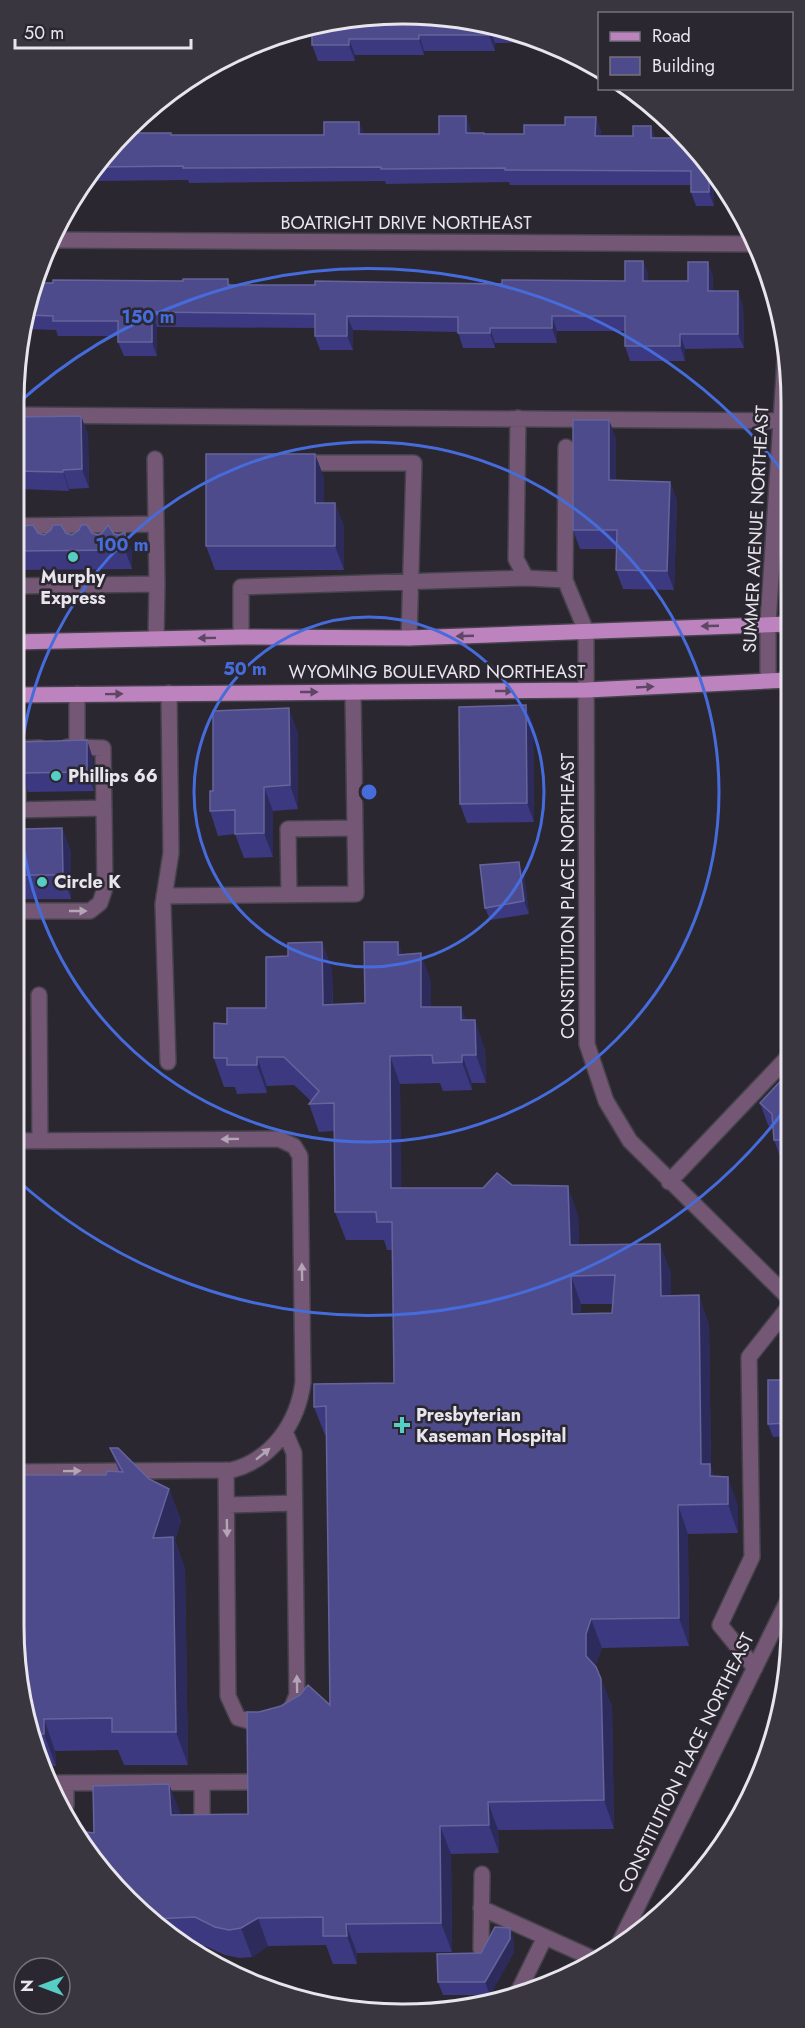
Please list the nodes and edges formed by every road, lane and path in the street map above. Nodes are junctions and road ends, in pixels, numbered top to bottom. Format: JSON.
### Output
{"nodes":[{"id":1,"x":61,"y":240,"type":"edge"},
{"id":2,"x":746,"y":244,"type":"edge"},
{"id":3,"x":781,"y":408,"type":"edge"},
{"id":4,"x":24,"y":415,"type":"edge"},
{"id":5,"x":518,"y":418,"type":"junction"},
{"id":6,"x":780,"y":421,"type":"junction"},
{"id":7,"x":566,"y":447,"type":"dead end"},
{"id":8,"x":155,"y":459,"type":"dead end"},
{"id":9,"x":284,"y":463,"type":"edge"},
{"id":10,"x":781,"y":468,"type":"edge"},
{"id":11,"x":781,"y":522,"type":"edge"},
{"id":12,"x":125,"y":524,"type":"junction"},
{"id":13,"x":156,"y":524,"type":"junction"},
{"id":14,"x":50,"y":525,"type":"junction"},
{"id":15,"x":78,"y":525,"type":"junction"},
{"id":16,"x":104,"y":525,"type":"junction"},
{"id":17,"x":24,"y":526,"type":"edge"},
{"id":18,"x":50,"y":544,"type":"edge"},
{"id":19,"x":78,"y":544,"type":"edge"},
{"id":20,"x":104,"y":544,"type":"edge"},
{"id":21,"x":125,"y":544,"type":"edge"},
{"id":22,"x":526,"y":578,"type":"junction"},
{"id":23,"x":565,"y":580,"type":"junction"},
{"id":24,"x":24,"y":581,"type":"edge"},
{"id":25,"x":410,"y":582,"type":"junction"},
{"id":26,"x":158,"y":584,"type":"junction"},
{"id":27,"x":768,"y":624,"type":"junction"},
{"id":28,"x":781,"y":624,"type":"edge"},
{"id":29,"x":586,"y":631,"type":"junction"},
{"id":30,"x":241,"y":637,"type":"junction"},
{"id":31,"x":409,"y":638,"type":"junction"},
{"id":32,"x":156,"y":639,"type":"junction"},
{"id":33,"x":24,"y":642,"type":"edge"},
{"id":34,"x":781,"y":680,"type":"edge"},
{"id":35,"x":768,"y":681,"type":"junction"},
{"id":36,"x":586,"y":690,"type":"junction"},
{"id":37,"x":353,"y":692,"type":"junction"},
{"id":38,"x":169,"y":693,"type":"junction"},
{"id":39,"x":77,"y":694,"type":"junction"},
{"id":40,"x":24,"y":695,"type":"edge"},
{"id":41,"x":77,"y":747,"type":"junction"},
{"id":42,"x":24,"y":749,"type":"edge"},
{"id":43,"x":104,"y":808,"type":"junction"},
{"id":44,"x":24,"y":810,"type":"edge"},
{"id":45,"x":355,"y":828,"type":"junction"},
{"id":46,"x":289,"y":895,"type":"junction"},
{"id":47,"x":164,"y":896,"type":"junction"},
{"id":48,"x":24,"y":911,"type":"edge"},
{"id":49,"x":39,"y":995,"type":"dead end"},
{"id":50,"x":168,"y":1062,"type":"dead end"},
{"id":51,"x":781,"y":1064,"type":"edge"},
{"id":52,"x":24,"y":1141,"type":"edge"},
{"id":53,"x":40,"y":1141,"type":"junction"},
{"id":54,"x":669,"y":1182,"type":"junction"},
{"id":55,"x":781,"y":1292,"type":"edge"},
{"id":56,"x":781,"y":1315,"type":"edge"},
{"id":57,"x":285,"y":1432,"type":"junction"},
{"id":58,"x":226,"y":1470,"type":"junction"},
{"id":59,"x":24,"y":1472,"type":"edge"},
{"id":60,"x":294,"y":1503,"type":"junction"},
{"id":61,"x":226,"y":1505,"type":"junction"},
{"id":62,"x":781,"y":1615,"type":"edge"},
{"id":63,"x":755,"y":1668,"type":"junction"},
{"id":64,"x":202,"y":1782,"type":"junction"},
{"id":65,"x":246,"y":1782,"type":"edge"},
{"id":66,"x":60,"y":1783,"type":"edge"},
{"id":67,"x":202,"y":1828,"type":"edge"},
{"id":68,"x":482,"y":1874,"type":"dead end"},
{"id":69,"x":481,"y":1908,"type":"junction"},
{"id":70,"x":625,"y":1932,"type":"edge"},
{"id":71,"x":545,"y":1937,"type":"junction"},
{"id":72,"x":481,"y":1949,"type":"edge"},
{"id":73,"x":587,"y":1956,"type":"edge"},
{"id":74,"x":522,"y":1985,"type":"edge"}],
"edges":[{"from":1,"to":2,"type":"street","name":"BOATRIGHT DRIVE NORTHEAST"},
{"from":3,"to":6,"type":"street","name":"SUMMER AVENUE NORTHEAST"},
{"from":4,"to":5,"type":"street"},
{"from":5,"to":6,"type":"street"},
{"from":5,"to":22,"type":"street"},
{"from":6,"to":10,"type":"street","name":"SUMMER AVENUE NORTHEAST"},
{"from":7,"to":23,"type":"street"},
{"from":8,"to":13,"type":"street"},
{"from":9,"to":25,"type":"street"},
{"from":11,"to":27,"type":"street","name":"SUMMER AVENUE NORTHEAST"},
{"from":12,"to":13,"type":"street"},
{"from":12,"to":16,"type":"street"},
{"from":12,"to":21,"type":"street"},
{"from":13,"to":26,"type":"street"},
{"from":14,"to":15,"type":"street"},
{"from":14,"to":17,"type":"street"},
{"from":14,"to":18,"type":"street"},
{"from":15,"to":16,"type":"street"},
{"from":15,"to":19,"type":"street"},
{"from":16,"to":20,"type":"street"},
{"from":22,"to":23,"type":"street"},
{"from":22,"to":25,"type":"street"},
{"from":23,"to":29,"type":"street"},
{"from":24,"to":26,"type":"street"},
{"from":25,"to":30,"type":"street"},
{"from":25,"to":31,"type":"street"},
{"from":26,"to":32,"type":"street"},
{"from":27,"to":28,"type":"main road","name":"WYOMING BOULEVARD NORTHEAST"},
{"from":27,"to":29,"type":"main road","name":"WYOMING BOULEVARD NORTHEAST","one_way":true},
{"from":27,"to":35,"type":"street","name":"SUMMER AVENUE NORTHEAST"},
{"from":29,"to":31,"type":"main road","name":"WYOMING BOULEVARD NORTHEAST","one_way":true},
{"from":29,"to":36,"type":"street","name":"CONSTITUTION PLACE NORTHEAST"},
{"from":30,"to":31,"type":"main road","name":"WYOMING BOULEVARD NORTHEAST"},
{"from":30,"to":32,"type":"main road","name":"WYOMING BOULEVARD NORTHEAST","one_way":true},
{"from":32,"to":33,"type":"main road","name":"WYOMING BOULEVARD NORTHEAST"},
{"from":34,"to":35,"type":"main road","name":"WYOMING BOULEVARD NORTHEAST"},
{"from":36,"to":35,"type":"main road","name":"WYOMING BOULEVARD NORTHEAST","one_way":true},
{"from":37,"to":36,"type":"main road","name":"WYOMING BOULEVARD NORTHEAST","one_way":true},
{"from":36,"to":54,"type":"street","name":"CONSTITUTION PLACE NORTHEAST"},
{"from":38,"to":37,"type":"main road","name":"WYOMING BOULEVARD NORTHEAST","one_way":true},
{"from":37,"to":45,"type":"street"},
{"from":39,"to":38,"type":"main road","name":"WYOMING BOULEVARD NORTHEAST","one_way":true},
{"from":38,"to":47,"type":"street"},
{"from":39,"to":40,"type":"main road","name":"WYOMING BOULEVARD NORTHEAST"},
{"from":39,"to":41,"type":"street"},
{"from":41,"to":42,"type":"street"},
{"from":41,"to":43,"type":"street"},
{"from":43,"to":44,"type":"street"},
{"from":48,"to":43,"type":"street","one_way":true},
{"from":45,"to":46,"type":"street"},
{"from":45,"to":46,"type":"street"},
{"from":46,"to":47,"type":"street"},
{"from":47,"to":50,"type":"street"},
{"from":49,"to":53,"type":"street"},
{"from":51,"to":54,"type":"street"},
{"from":52,"to":53,"type":"street"},
{"from":57,"to":53,"type":"street","one_way":true},
{"from":54,"to":55,"type":"street","name":"CONSTITUTION PLACE NORTHEAST"},
{"from":56,"to":63,"type":"street"},
{"from":58,"to":57,"type":"street","one_way":true},
{"from":57,"to":60,"type":"street"},
{"from":59,"to":58,"type":"street","one_way":true},
{"from":58,"to":61,"type":"street"},
{"from":60,"to":61,"type":"street"},
{"from":61,"to":60,"type":"street","one_way":true},
{"from":62,"to":63,"type":"street","name":"CONSTITUTION PLACE NORTHEAST"},
{"from":63,"to":70,"type":"street","name":"CONSTITUTION PLACE NORTHEAST"},
{"from":64,"to":65,"type":"street"},
{"from":64,"to":66,"type":"street"},
{"from":64,"to":67,"type":"street"},
{"from":68,"to":69,"type":"street"},
{"from":69,"to":71,"type":"street"},
{"from":69,"to":72,"type":"street"},
{"from":71,"to":73,"type":"street"},
{"from":71,"to":74,"type":"street"}]}
